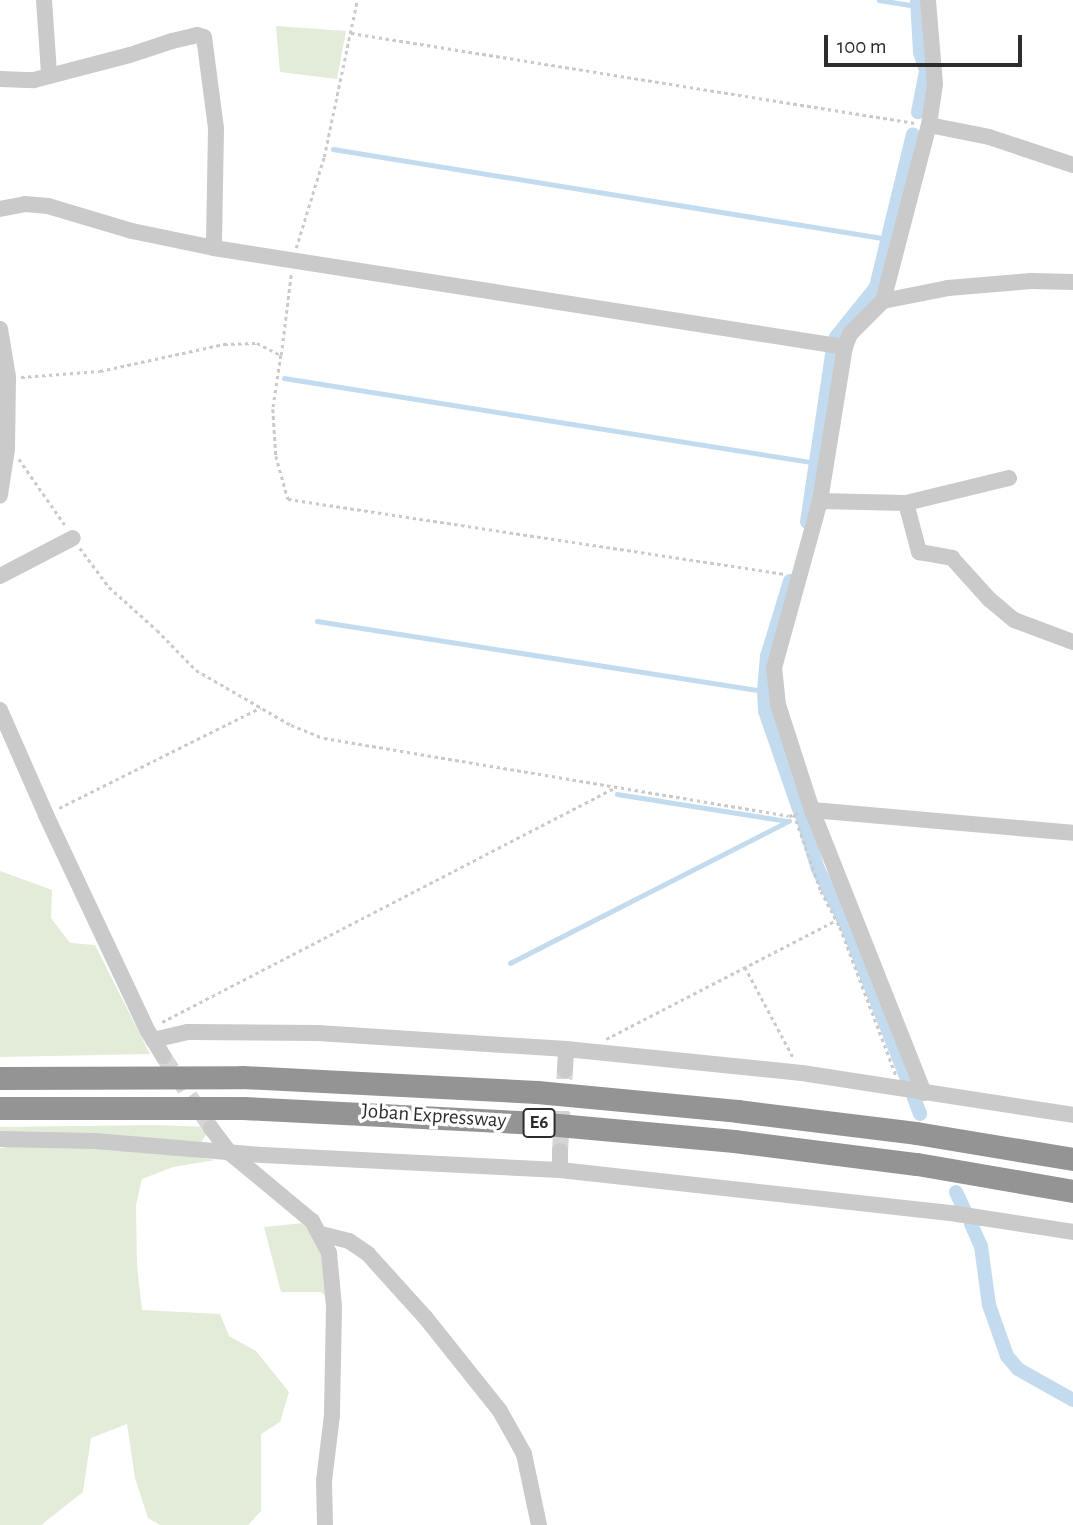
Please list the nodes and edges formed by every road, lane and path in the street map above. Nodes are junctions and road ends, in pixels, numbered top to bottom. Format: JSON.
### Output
{"nodes":[{"id":1,"x":44,"y":0,"type":"edge"},
{"id":2,"x":357,"y":0,"type":"edge"},
{"id":3,"x":928,"y":0,"type":"edge"},
{"id":4,"x":351,"y":33,"type":"junction"},
{"id":5,"x":49,"y":74,"type":"junction"},
{"id":6,"x":0,"y":79,"type":"edge"},
{"id":7,"x":929,"y":125,"type":"junction"},
{"id":8,"x":1073,"y":165,"type":"edge"},
{"id":9,"x":0,"y":209,"type":"edge"},
{"id":10,"x":214,"y":248,"type":"junction"},
{"id":11,"x":292,"y":261,"type":"junction"},
{"id":12,"x":1073,"y":282,"type":"edge"},
{"id":13,"x":883,"y":301,"type":"junction"},
{"id":14,"x":0,"y":328,"type":"edge"},
{"id":15,"x":845,"y":347,"type":"junction"},
{"id":16,"x":281,"y":355,"type":"junction"},
{"id":17,"x":8,"y":377,"type":"junction"},
{"id":18,"x":4,"y":450,"type":"edge"},
{"id":19,"x":1009,"y":478,"type":"dead end"},
{"id":20,"x":0,"y":495,"type":"edge"},
{"id":21,"x":820,"y":501,"type":"junction"},
{"id":22,"x":906,"y":503,"type":"junction"},
{"id":23,"x":73,"y":538,"type":"junction"},
{"id":24,"x":0,"y":576,"type":"edge"},
{"id":25,"x":799,"y":576,"type":"junction"},
{"id":26,"x":1073,"y":642,"type":"edge"},
{"id":27,"x":260,"y":708,"type":"junction"},
{"id":28,"x":0,"y":710,"type":"edge"},
{"id":29,"x":3,"y":727,"type":"edge"},
{"id":30,"x":615,"y":787,"type":"junction"},
{"id":31,"x":811,"y":810,"type":"junction"},
{"id":32,"x":794,"y":814,"type":"junction"},
{"id":33,"x":46,"y":815,"type":"junction"},
{"id":34,"x":1073,"y":832,"type":"edge"},
{"id":35,"x":836,"y":920,"type":"junction"},
{"id":36,"x":745,"y":967,"type":"junction"},
{"id":37,"x":150,"y":1035,"type":"junction"},
{"id":38,"x":574,"y":1050,"type":"junction"},
{"id":39,"x":163,"y":1056,"type":"tunnel mouth"},
{"id":40,"x":565,"y":1070,"type":"tunnel mouth"},
{"id":41,"x":802,"y":1073,"type":"junction"},
{"id":42,"x":0,"y":1078,"type":"edge"},
{"id":43,"x":902,"y":1090,"type":"junction"},
{"id":44,"x":924,"y":1093,"type":"junction"},
{"id":45,"x":0,"y":1108,"type":"edge"},
{"id":46,"x":1073,"y":1115,"type":"edge"},
{"id":47,"x":211,"y":1128,"type":"tunnel mouth"},
{"id":48,"x":0,"y":1139,"type":"edge"},
{"id":49,"x":561,"y":1151,"type":"tunnel mouth"},
{"id":50,"x":230,"y":1153,"type":"junction"},
{"id":51,"x":1073,"y":1158,"type":"edge"},
{"id":52,"x":560,"y":1170,"type":"junction"},
{"id":53,"x":1073,"y":1191,"type":"edge"},
{"id":54,"x":1073,"y":1232,"type":"edge"},
{"id":55,"x":321,"y":1234,"type":"junction"},
{"id":56,"x":325,"y":1525,"type":"edge"},
{"id":57,"x":539,"y":1525,"type":"edge"}],
"edges":[{"from":1,"to":5,"type":"street"},
{"from":2,"to":4,"type":"path"},
{"from":3,"to":7,"type":"street"},
{"from":4,"to":7,"type":"path"},
{"from":4,"to":11,"type":"path"},
{"from":5,"to":6,"type":"street"},
{"from":5,"to":10,"type":"street"},
{"from":7,"to":8,"type":"street"},
{"from":7,"to":13,"type":"street"},
{"from":9,"to":10,"type":"street"},
{"from":10,"to":11,"type":"street"},
{"from":11,"to":15,"type":"street"},
{"from":11,"to":16,"type":"path"},
{"from":12,"to":13,"type":"street"},
{"from":13,"to":15,"type":"street"},
{"from":14,"to":17,"type":"street"},
{"from":15,"to":21,"type":"street"},
{"from":16,"to":17,"type":"path"},
{"from":16,"to":25,"type":"path"},
{"from":17,"to":18,"type":"street"},
{"from":18,"to":20,"type":"street"},
{"from":18,"to":23,"type":"path"},
{"from":19,"to":22,"type":"street"},
{"from":21,"to":22,"type":"street"},
{"from":21,"to":25,"type":"street"},
{"from":22,"to":26,"type":"street"},
{"from":23,"to":24,"type":"street"},
{"from":23,"to":27,"type":"path"},
{"from":25,"to":31,"type":"street"},
{"from":27,"to":30,"type":"path"},
{"from":27,"to":33,"type":"path"},
{"from":28,"to":29,"type":"street"},
{"from":29,"to":33,"type":"street"},
{"from":30,"to":32,"type":"path"},
{"from":30,"to":37,"type":"path"},
{"from":31,"to":32,"type":"path"},
{"from":31,"to":34,"type":"street"},
{"from":31,"to":44,"type":"street"},
{"from":32,"to":35,"type":"path"},
{"from":33,"to":37,"type":"street"},
{"from":35,"to":36,"type":"path"},
{"from":35,"to":43,"type":"path"},
{"from":36,"to":38,"type":"path"},
{"from":36,"to":41,"type":"path"},
{"from":37,"to":38,"type":"street"},
{"from":37,"to":39,"type":"street"},
{"from":38,"to":40,"type":"street"},
{"from":38,"to":41,"type":"street"},
{"from":41,"to":43,"type":"street"},
{"from":42,"to":51,"type":"highway","name":"Joban Expressway","number":"E6"},
{"from":43,"to":44,"type":"street"},
{"from":44,"to":46,"type":"street"},
{"from":45,"to":53,"type":"highway","name":"Joban Expressway","number":"E6"},
{"from":47,"to":50,"type":"street"},
{"from":48,"to":50,"type":"street"},
{"from":49,"to":52,"type":"street"},
{"from":50,"to":52,"type":"street"},
{"from":50,"to":55,"type":"street"},
{"from":52,"to":54,"type":"street"},
{"from":55,"to":56,"type":"street"},
{"from":55,"to":57,"type":"street"}]}
